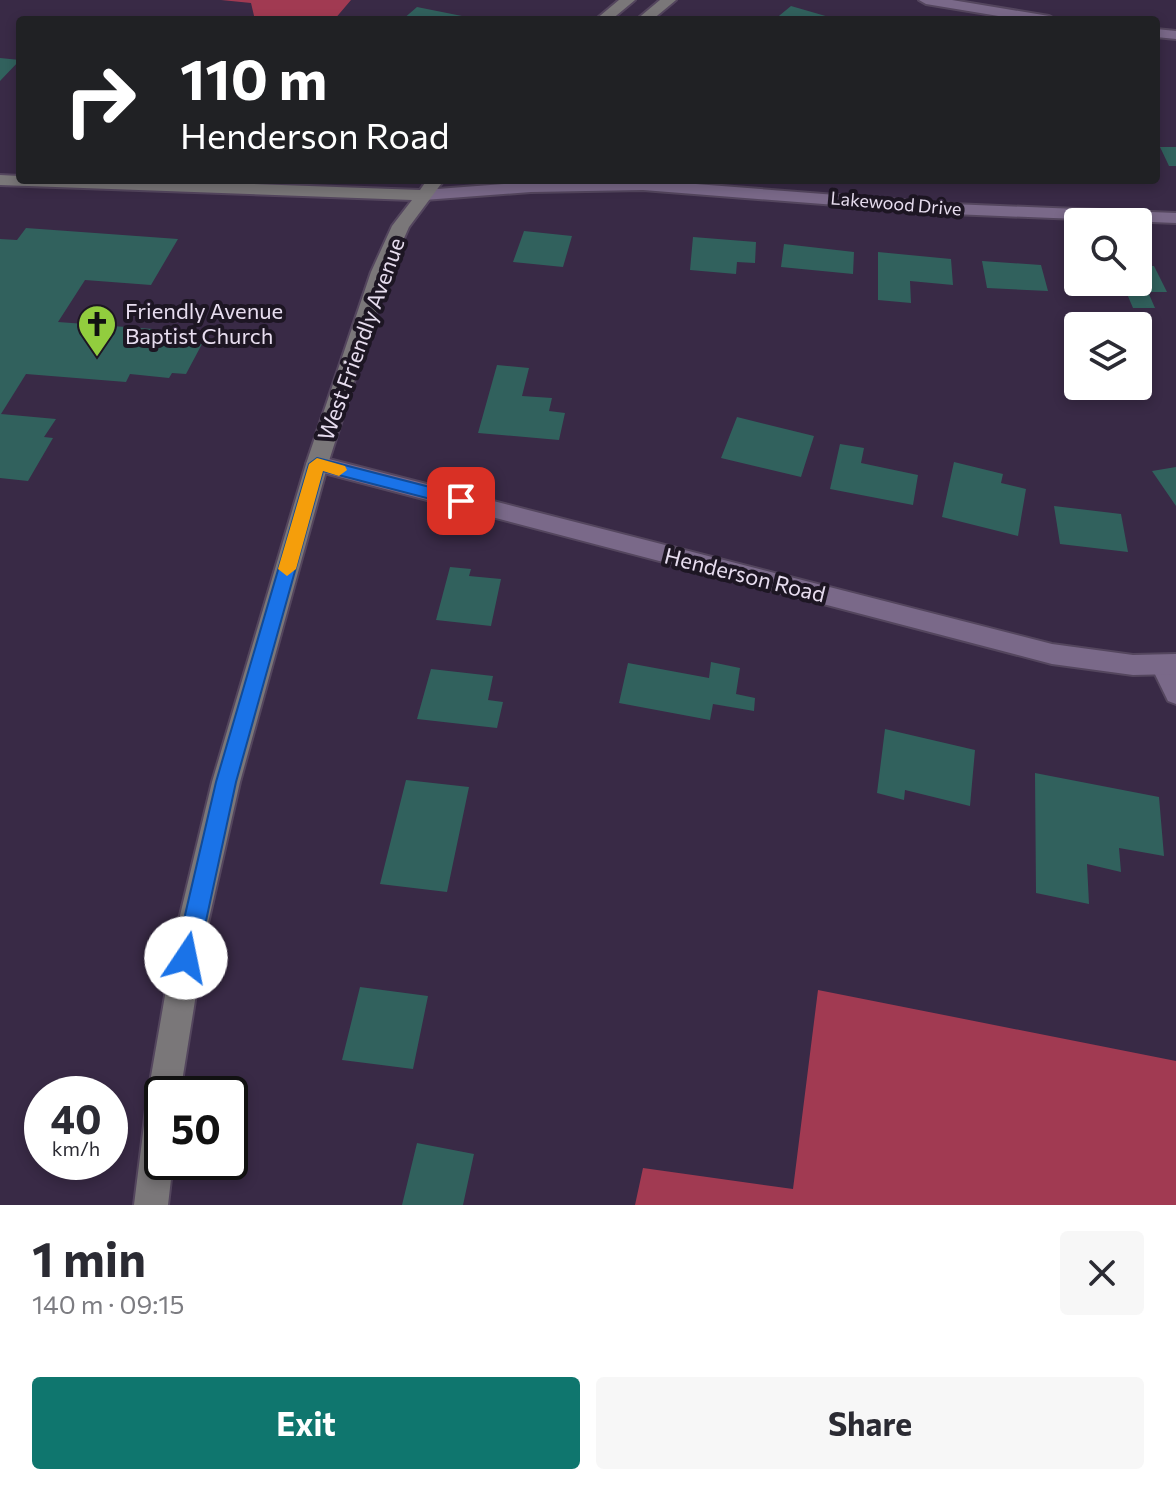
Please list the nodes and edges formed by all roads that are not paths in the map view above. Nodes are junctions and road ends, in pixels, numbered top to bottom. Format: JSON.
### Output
{"nodes":[{"id":1,"x":628,"y":0,"type":"edge"},
{"id":2,"x":669,"y":0,"type":"edge"},
{"id":3,"x":926,"y":0,"type":"edge"},
{"id":4,"x":607,"y":16,"type":"edge"},
{"id":5,"x":648,"y":16,"type":"edge"},
{"id":6,"x":1024,"y":16,"type":"edge"},
{"id":7,"x":343,"y":184,"type":"edge"},
{"id":8,"x":429,"y":185,"type":"edge"},
{"id":9,"x":1176,"y":218,"type":"edge"},
{"id":10,"x":317,"y":464,"type":"junction"},
{"id":11,"x":1168,"y":664,"type":"edge"},
{"id":12,"x":1176,"y":695,"type":"edge"},
{"id":13,"x":167,"y":1076,"type":"edge"},
{"id":14,"x":154,"y":1180,"type":"edge"},
{"id":15,"x":151,"y":1205,"type":"edge"}],
"edges":[{"from":1,"to":4,"type":"main road"},
{"from":2,"to":5,"type":"main road"},
{"from":3,"to":6,"type":"street"},
{"from":7,"to":8,"type":"main road"},
{"from":8,"to":9,"type":"street","name":"Lakewood Drive"},
{"from":8,"to":10,"type":"main road","name":"West Friendly Avenue"},
{"from":10,"to":11,"type":"street","name":"Henderson Road"},
{"from":10,"to":13,"type":"main road","name":"West Friendly Avenue"},
{"from":11,"to":12,"type":"lane"},
{"from":14,"to":15,"type":"main road"}]}
